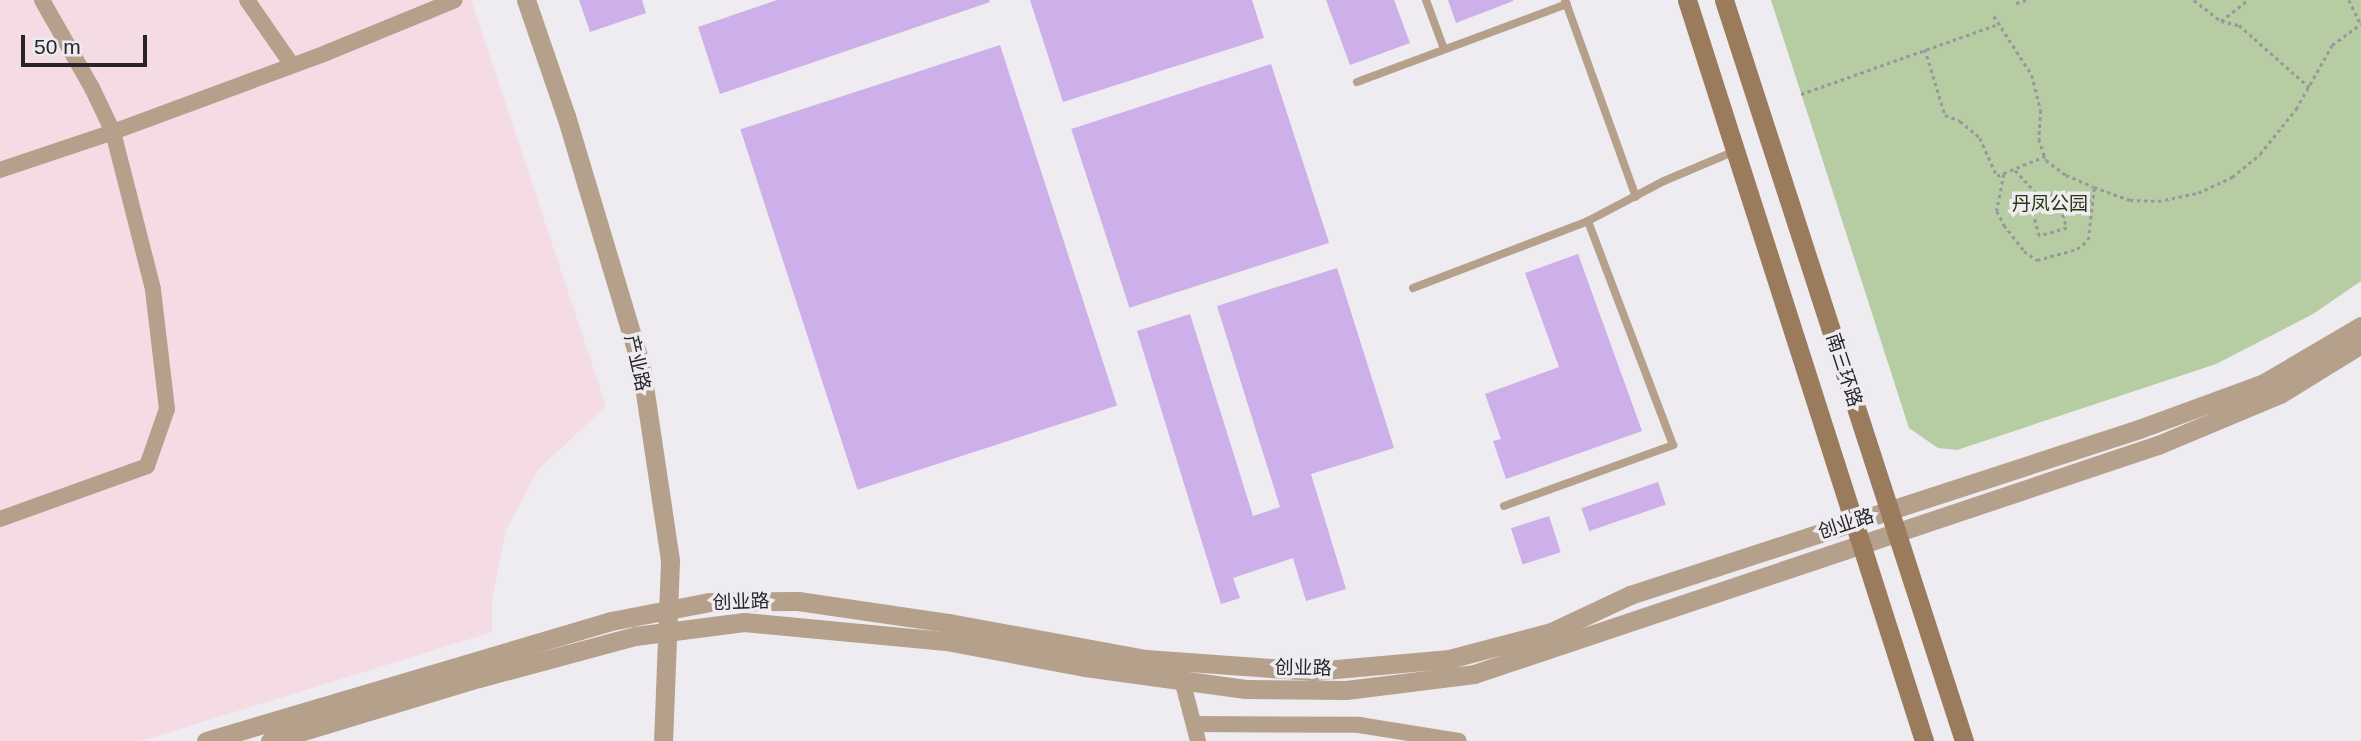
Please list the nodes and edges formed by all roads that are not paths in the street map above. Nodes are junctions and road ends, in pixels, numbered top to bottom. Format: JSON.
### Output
{"nodes":[{"id":1,"x":42,"y":0,"type":"edge"},
{"id":2,"x":247,"y":0,"type":"edge"},
{"id":3,"x":454,"y":0,"type":"edge"},
{"id":4,"x":526,"y":0,"type":"edge"},
{"id":5,"x":1426,"y":0,"type":"edge"},
{"id":6,"x":1687,"y":0,"type":"edge"},
{"id":7,"x":1724,"y":0,"type":"edge"},
{"id":8,"x":1566,"y":2,"type":"edge"},
{"id":9,"x":1444,"y":49,"type":"junction"},
{"id":10,"x":292,"y":65,"type":"junction"},
{"id":11,"x":1357,"y":82,"type":"dead end"},
{"id":12,"x":113,"y":132,"type":"junction"},
{"id":13,"x":1735,"y":151,"type":"junction"},
{"id":14,"x":0,"y":170,"type":"edge"},
{"id":15,"x":1636,"y":197,"type":"junction"},
{"id":16,"x":1587,"y":221,"type":"junction"},
{"id":17,"x":1413,"y":288,"type":"dead end"},
{"id":18,"x":2361,"y":326,"type":"edge"},
{"id":19,"x":2361,"y":344,"type":"edge"},
{"id":20,"x":1504,"y":506,"type":"dead end"},
{"id":21,"x":1889,"y":509,"type":"junction"},
{"id":22,"x":0,"y":519,"type":"edge"},
{"id":23,"x":1854,"y":521,"type":"junction"},
{"id":24,"x":1897,"y":532,"type":"junction"},
{"id":25,"x":1861,"y":544,"type":"junction"},
{"id":26,"x":668,"y":610,"type":"junction"},
{"id":27,"x":667,"y":632,"type":"junction"},
{"id":28,"x":1182,"y":680,"type":"junction"},
{"id":29,"x":1194,"y":724,"type":"junction"},
{"id":30,"x":206,"y":741,"type":"edge"},
{"id":31,"x":270,"y":741,"type":"edge"},
{"id":32,"x":663,"y":741,"type":"edge"},
{"id":33,"x":1198,"y":741,"type":"edge"},
{"id":34,"x":1459,"y":741,"type":"edge"},
{"id":35,"x":1924,"y":741,"type":"edge"},
{"id":36,"x":1964,"y":741,"type":"edge"}],
"edges":[{"from":1,"to":12,"type":"street"},
{"from":2,"to":10,"type":"street"},
{"from":3,"to":10,"type":"street"},
{"from":4,"to":26,"type":"street","name":"产业路"},
{"from":5,"to":9,"type":"lane"},
{"from":6,"to":13,"type":"main road","name":"南三环路"},
{"from":7,"to":21,"type":"main road","name":"南三环路"},
{"from":8,"to":9,"type":"lane"},
{"from":8,"to":15,"type":"lane"},
{"from":9,"to":11,"type":"lane"},
{"from":10,"to":12,"type":"street"},
{"from":12,"to":14,"type":"street"},
{"from":12,"to":22,"type":"street"},
{"from":13,"to":15,"type":"lane"},
{"from":13,"to":23,"type":"main road","name":"南三环路"},
{"from":15,"to":16,"type":"lane"},
{"from":16,"to":17,"type":"lane"},
{"from":16,"to":20,"type":"lane"},
{"from":18,"to":21,"type":"street","name":"创业路"},
{"from":19,"to":24,"type":"street","name":"创业路"},
{"from":21,"to":23,"type":"street","name":"创业路"},
{"from":21,"to":24,"type":"main road","name":"南三环路"},
{"from":23,"to":25,"type":"main road","name":"南三环路"},
{"from":23,"to":26,"type":"street","name":"创业路"},
{"from":24,"to":25,"type":"street","name":"创业路"},
{"from":24,"to":36,"type":"main road","name":"南三环路"},
{"from":25,"to":28,"type":"street","name":"创业路"},
{"from":25,"to":35,"type":"main road","name":"南三环路"},
{"from":26,"to":27,"type":"street","name":"产业路"},
{"from":26,"to":30,"type":"street","name":"创业路"},
{"from":27,"to":28,"type":"street","name":"创业路"},
{"from":27,"to":31,"type":"street","name":"创业路"},
{"from":27,"to":32,"type":"street","name":"产业路"},
{"from":28,"to":29,"type":"street"},
{"from":29,"to":33,"type":"street"},
{"from":29,"to":34,"type":"street"}]}
